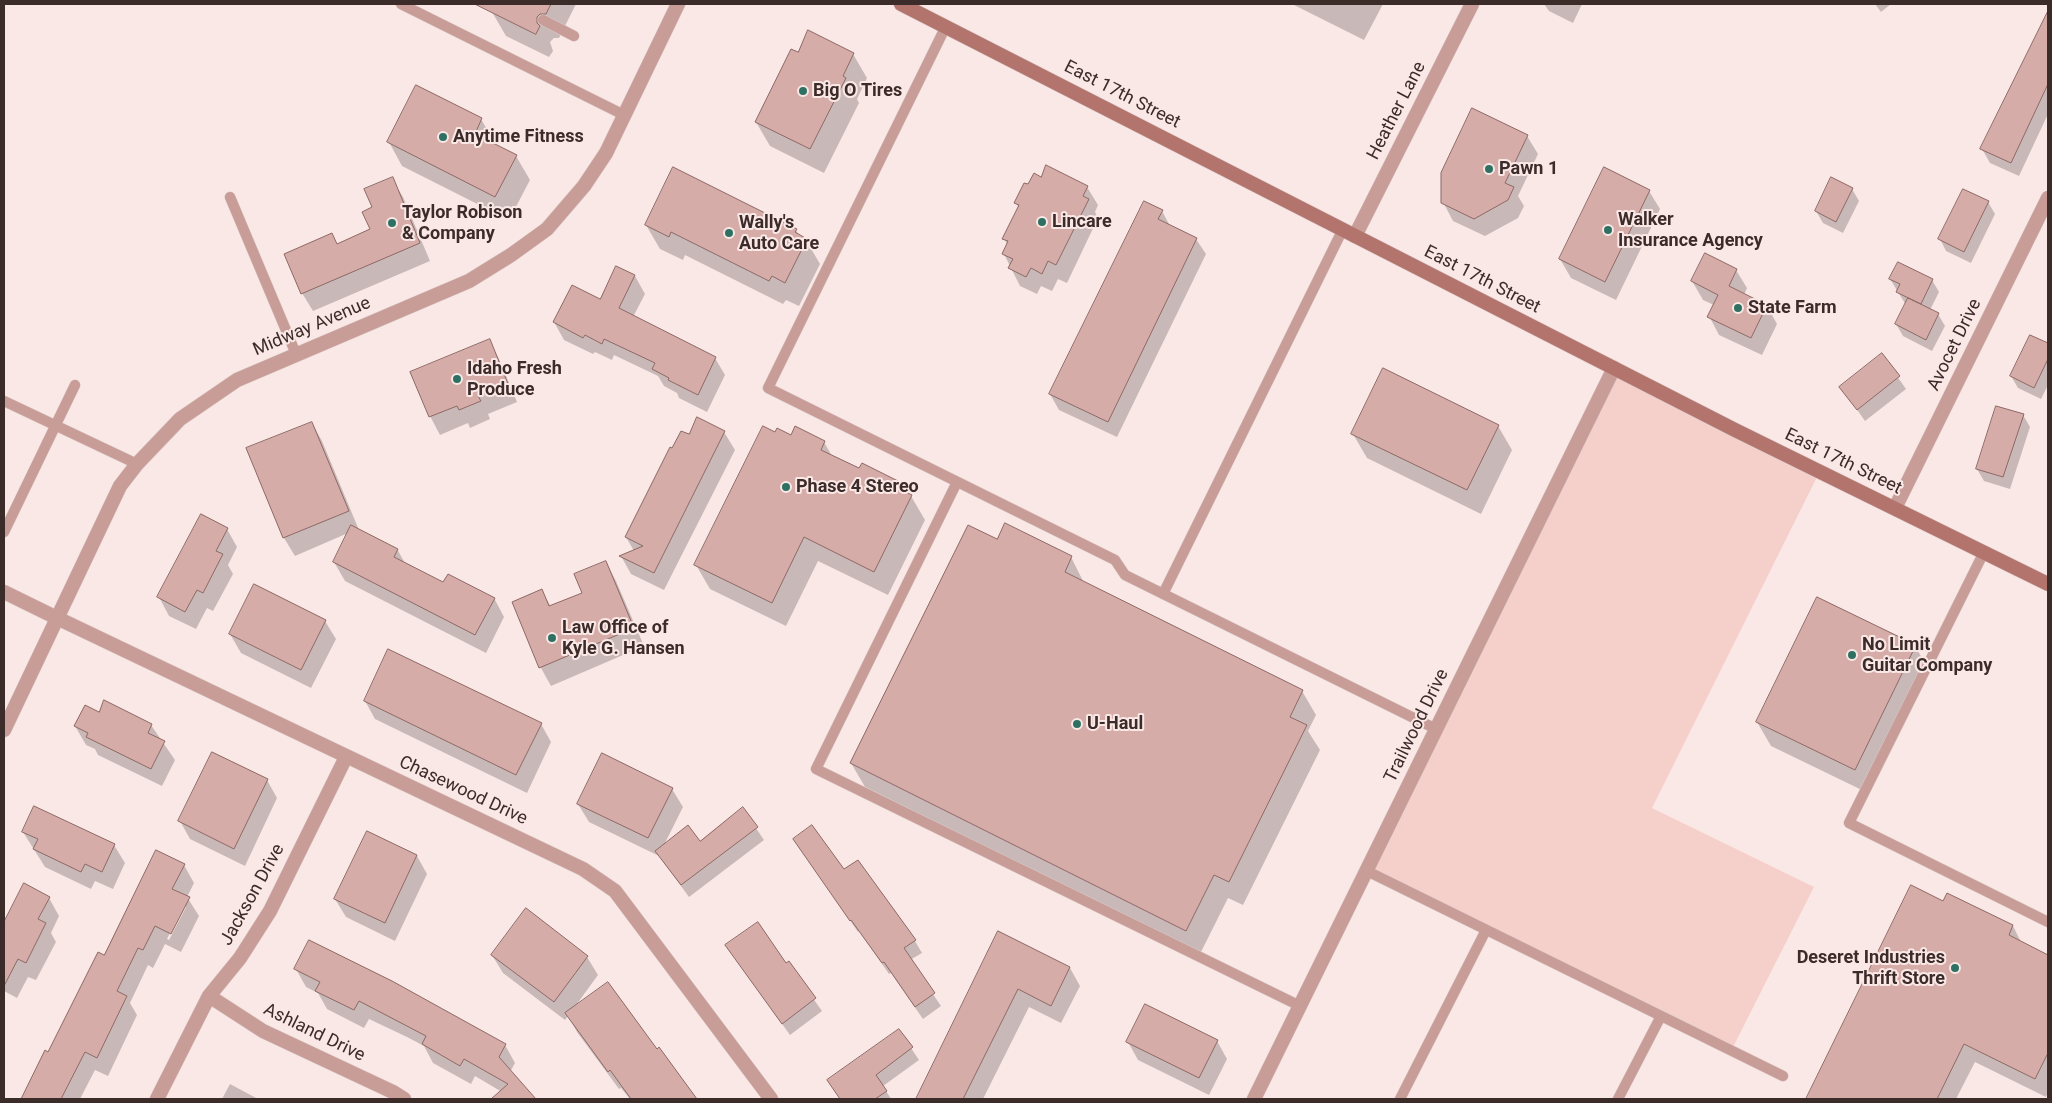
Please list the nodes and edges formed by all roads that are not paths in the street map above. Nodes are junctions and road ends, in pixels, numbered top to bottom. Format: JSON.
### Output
{"nodes":[{"id":1,"x":401,"y":4,"type":"edge"},
{"id":2,"x":678,"y":4,"type":"edge"},
{"id":3,"x":901,"y":4,"type":"edge"},
{"id":4,"x":1472,"y":4,"type":"edge"},
{"id":5,"x":542,"y":20,"type":"dead end"},
{"id":6,"x":946,"y":26,"type":"junction"},
{"id":7,"x":574,"y":36,"type":"dead end"},
{"id":8,"x":624,"y":115,"type":"junction"},
{"id":9,"x":230,"y":197,"type":"dead end"},
{"id":10,"x":2048,"y":198,"type":"edge"},
{"id":11,"x":1349,"y":232,"type":"junction"},
{"id":12,"x":296,"y":354,"type":"junction"},
{"id":13,"x":1614,"y":368,"type":"junction"},
{"id":14,"x":75,"y":384,"type":"dead end"},
{"id":15,"x":4,"y":401,"type":"edge"},
{"id":16,"x":55,"y":426,"type":"junction"},
{"id":17,"x":137,"y":464,"type":"junction"},
{"id":18,"x":957,"y":482,"type":"junction"},
{"id":19,"x":1895,"y":508,"type":"junction"},
{"id":20,"x":4,"y":532,"type":"edge"},
{"id":21,"x":1984,"y":552,"type":"junction"},
{"id":22,"x":2048,"y":584,"type":"edge"},
{"id":23,"x":4,"y":592,"type":"edge"},
{"id":24,"x":1163,"y":594,"type":"junction"},
{"id":25,"x":57,"y":618,"type":"junction"},
{"id":26,"x":1436,"y":729,"type":"junction"},
{"id":27,"x":4,"y":730,"type":"edge"},
{"id":28,"x":346,"y":756,"type":"junction"},
{"id":29,"x":1367,"y":871,"type":"junction"},
{"id":30,"x":2048,"y":922,"type":"edge"},
{"id":31,"x":1486,"y":930,"type":"junction"},
{"id":32,"x":209,"y":996,"type":"junction"},
{"id":33,"x":1300,"y":1006,"type":"junction"},
{"id":34,"x":1661,"y":1016,"type":"junction"},
{"id":35,"x":1783,"y":1076,"type":"dead end"},
{"id":36,"x":157,"y":1099,"type":"edge"},
{"id":37,"x":404,"y":1099,"type":"edge"},
{"id":38,"x":771,"y":1099,"type":"edge"},
{"id":39,"x":1254,"y":1099,"type":"edge"},
{"id":40,"x":1400,"y":1099,"type":"edge"},
{"id":41,"x":1618,"y":1099,"type":"edge"}],
"edges":[{"from":1,"to":8,"type":"lane"},
{"from":2,"to":8,"type":"street","name":"Midway Avenue"},
{"from":3,"to":6,"type":"main road","name":"East 17th Street"},
{"from":4,"to":11,"type":"street","name":"Heather Lane"},
{"from":5,"to":7,"type":"lane"},
{"from":6,"to":11,"type":"main road","name":"East 17th Street"},
{"from":6,"to":18,"type":"lane"},
{"from":8,"to":12,"type":"street","name":"Midway Avenue"},
{"from":9,"to":12,"type":"lane"},
{"from":10,"to":19,"type":"street","name":"Avocet Drive"},
{"from":11,"to":13,"type":"main road","name":"East 17th Street"},
{"from":11,"to":24,"type":"lane"},
{"from":12,"to":17,"type":"street","name":"Midway Avenue"},
{"from":13,"to":19,"type":"main road","name":"East 17th Street"},
{"from":13,"to":26,"type":"street","name":"Trailwood Drive"},
{"from":14,"to":16,"type":"lane"},
{"from":15,"to":16,"type":"lane"},
{"from":16,"to":17,"type":"lane"},
{"from":16,"to":20,"type":"lane"},
{"from":17,"to":25,"type":"street","name":"Midway Avenue"},
{"from":18,"to":24,"type":"lane"},
{"from":18,"to":33,"type":"lane"},
{"from":19,"to":21,"type":"main road","name":"East 17th Street"},
{"from":21,"to":22,"type":"main road","name":"East 17th Street"},
{"from":21,"to":30,"type":"lane"},
{"from":23,"to":25,"type":"street","name":"Chasewood Drive"},
{"from":24,"to":26,"type":"lane"},
{"from":25,"to":27,"type":"street","name":"Midway Avenue"},
{"from":25,"to":28,"type":"street","name":"Chasewood Drive"},
{"from":26,"to":29,"type":"street","name":"Trailwood Drive"},
{"from":28,"to":32,"type":"street","name":"Jackson Drive"},
{"from":28,"to":38,"type":"street","name":"Chasewood Drive"},
{"from":29,"to":31,"type":"lane"},
{"from":29,"to":33,"type":"street","name":"Trailwood Drive"},
{"from":31,"to":34,"type":"lane"},
{"from":31,"to":40,"type":"lane"},
{"from":32,"to":36,"type":"street","name":"Jackson Drive"},
{"from":32,"to":37,"type":"street","name":"Ashland Drive"},
{"from":33,"to":39,"type":"street","name":"Trailwood Drive"},
{"from":34,"to":35,"type":"lane"},
{"from":34,"to":41,"type":"lane"}]}
